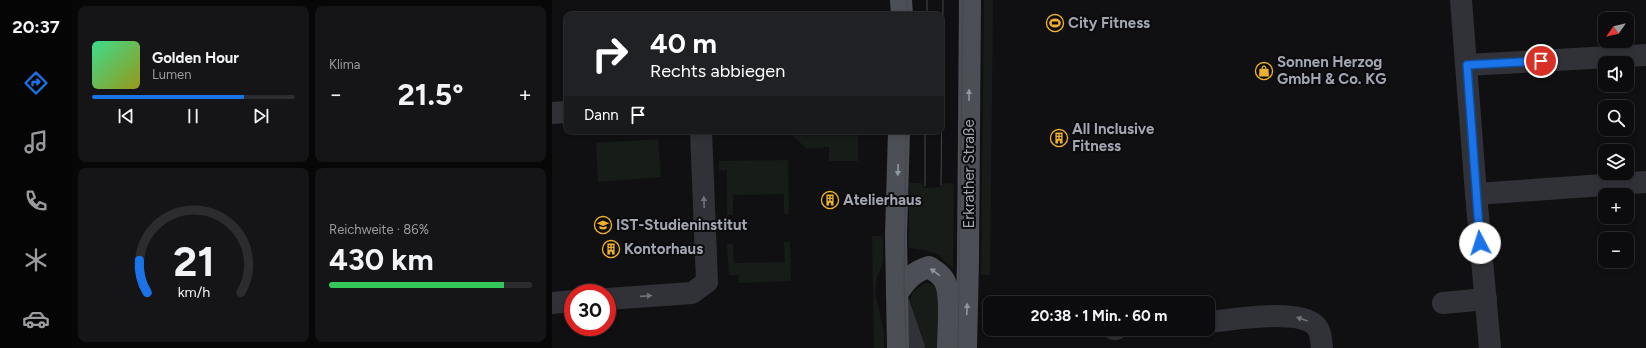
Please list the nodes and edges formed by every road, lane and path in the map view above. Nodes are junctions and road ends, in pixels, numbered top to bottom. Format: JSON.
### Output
{"nodes":[{"id":1,"x":901,"y":0,"type":"edge"},
{"id":2,"x":970,"y":0,"type":"edge"},
{"id":3,"x":1461,"y":0,"type":"edge"},
{"id":4,"x":902,"y":12,"type":"edge"},
{"id":5,"x":1646,"y":55,"type":"edge"},
{"id":6,"x":1467,"y":65,"type":"junction"},
{"id":7,"x":564,"y":112,"type":"edge"},
{"id":8,"x":552,"y":113,"type":"edge"},
{"id":9,"x":701,"y":134,"type":"edge"},
{"id":10,"x":899,"y":134,"type":"edge"},
{"id":11,"x":1646,"y":182,"type":"edge"},
{"id":12,"x":1476,"y":194,"type":"junction"},
{"id":13,"x":897,"y":296,"type":"junction"},
{"id":14,"x":616,"y":298,"type":"edge"},
{"id":15,"x":1486,"y":300,"type":"junction"},
{"id":16,"x":564,"y":302,"type":"edge"},
{"id":17,"x":552,"y":303,"type":"edge"},
{"id":18,"x":1443,"y":303,"type":"dead end"},
{"id":19,"x":1215,"y":321,"type":"edge"},
{"id":20,"x":898,"y":348,"type":"edge"},
{"id":21,"x":914,"y":348,"type":"edge"},
{"id":22,"x":948,"y":348,"type":"edge"},
{"id":23,"x":966,"y":348,"type":"edge"},
{"id":24,"x":1322,"y":348,"type":"edge"},
{"id":25,"x":1490,"y":348,"type":"edge"}],
"edges":[{"from":1,"to":4,"type":"main road"},
{"from":23,"to":2,"type":"main road","name":"Erkrather Straße","one_way":true},
{"from":3,"to":6,"type":"street"},
{"from":5,"to":6,"type":"street"},
{"from":6,"to":12,"type":"street"},
{"from":7,"to":8,"type":"street"},
{"from":14,"to":9,"type":"street","one_way":true},
{"from":10,"to":13,"type":"main road","one_way":true},
{"from":11,"to":12,"type":"street"},
{"from":12,"to":15,"type":"street"},
{"from":13,"to":20,"type":"main road"},
{"from":13,"to":21,"type":"street"},
{"from":22,"to":13,"type":"main road","one_way":true},
{"from":15,"to":18,"type":"street"},
{"from":15,"to":25,"type":"street"},
{"from":16,"to":17,"type":"street"},
{"from":24,"to":19,"type":"street","one_way":true}]}
